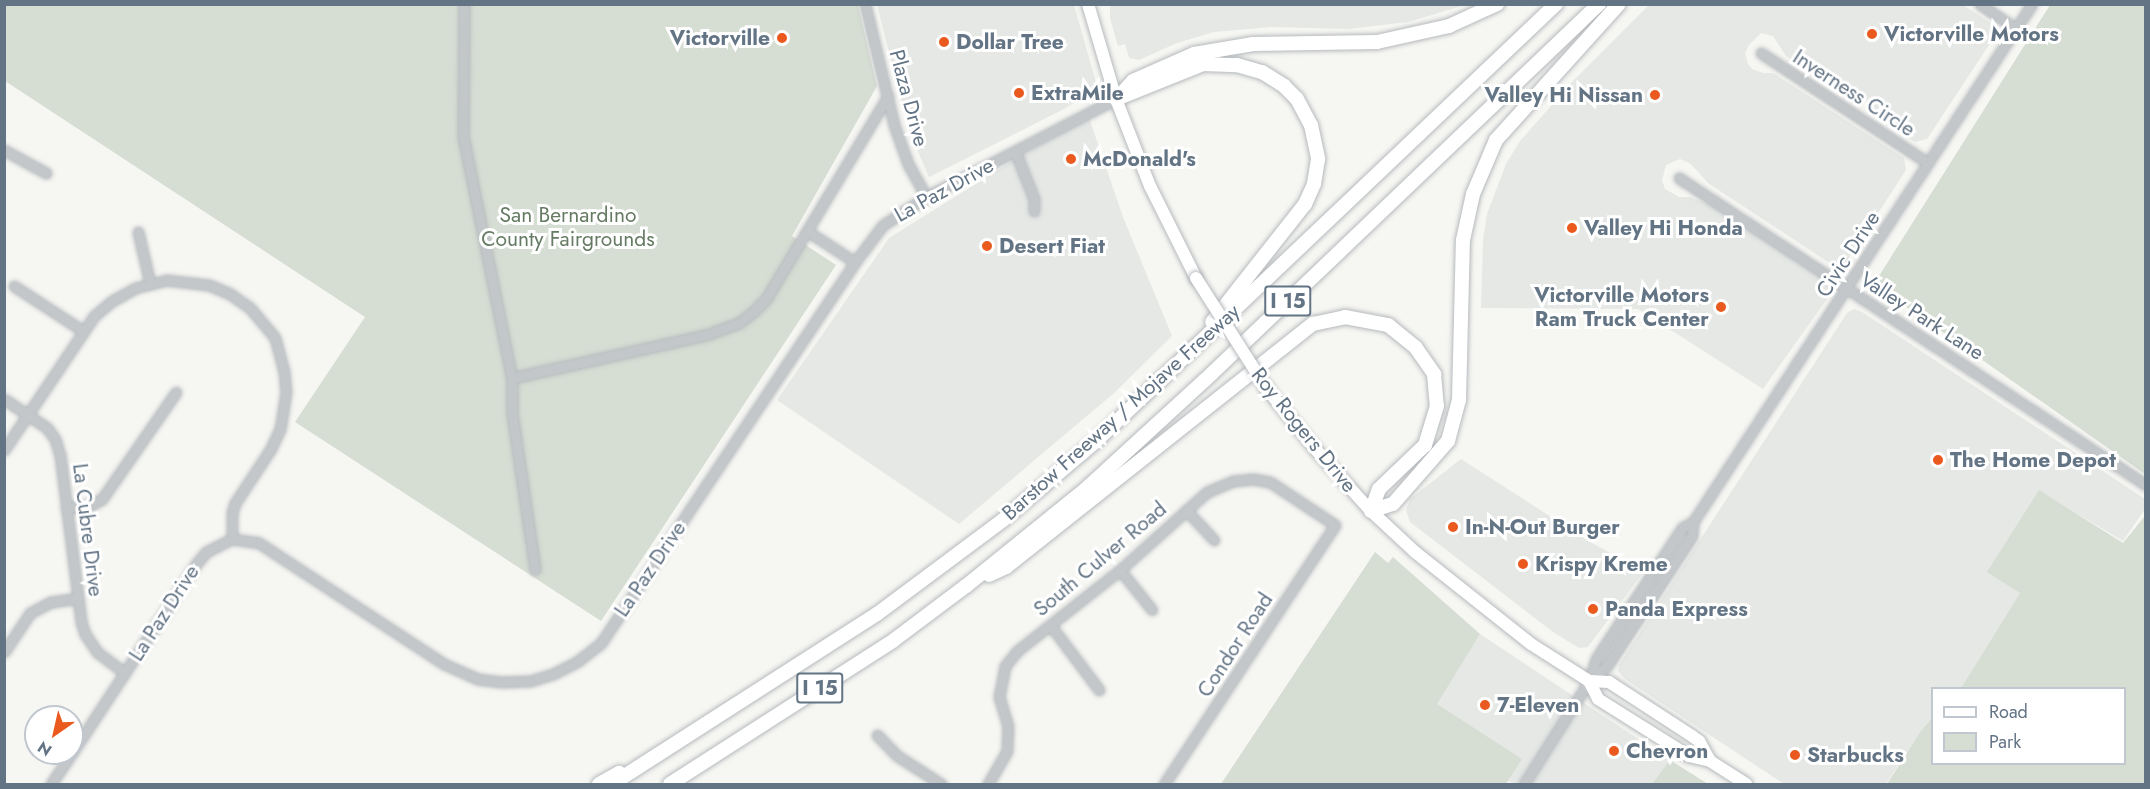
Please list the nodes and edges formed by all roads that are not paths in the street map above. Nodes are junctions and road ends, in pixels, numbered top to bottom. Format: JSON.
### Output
{"nodes":[{"id":1,"x":464,"y":4,"type":"edge"},
{"id":2,"x":865,"y":4,"type":"edge"},
{"id":3,"x":1088,"y":4,"type":"edge"},
{"id":4,"x":1497,"y":4,"type":"edge"},
{"id":5,"x":1556,"y":4,"type":"edge"},
{"id":6,"x":1599,"y":4,"type":"edge"},
{"id":7,"x":1619,"y":4,"type":"edge"},
{"id":8,"x":1980,"y":4,"type":"edge"},
{"id":9,"x":2032,"y":4,"type":"edge"},
{"id":10,"x":2016,"y":29,"type":"junction"},
{"id":11,"x":1761,"y":53,"type":"dead end"},
{"id":12,"x":888,"y":96,"type":"junction"},
{"id":13,"x":1116,"y":99,"type":"junction"},
{"id":14,"x":4,"y":150,"type":"edge"},
{"id":15,"x":1015,"y":151,"type":"junction"},
{"id":16,"x":1928,"y":163,"type":"junction"},
{"id":17,"x":46,"y":173,"type":"dead end"},
{"id":18,"x":1679,"y":178,"type":"dead end"},
{"id":19,"x":926,"y":197,"type":"junction"},
{"id":20,"x":1034,"y":211,"type":"dead end"},
{"id":21,"x":807,"y":231,"type":"junction"},
{"id":22,"x":138,"y":232,"type":"dead end"},
{"id":23,"x":855,"y":262,"type":"junction"},
{"id":24,"x":150,"y":283,"type":"junction"},
{"id":25,"x":14,"y":286,"type":"dead end"},
{"id":26,"x":1847,"y":289,"type":"junction"},
{"id":27,"x":83,"y":331,"type":"junction"},
{"id":28,"x":1185,"y":357,"type":"junction"},
{"id":29,"x":512,"y":378,"type":"junction"},
{"id":30,"x":176,"y":392,"type":"dead end"},
{"id":31,"x":4,"y":399,"type":"edge"},
{"id":32,"x":28,"y":415,"type":"junction"},
{"id":33,"x":4,"y":450,"type":"edge"},
{"id":34,"x":2145,"y":485,"type":"edge"},
{"id":35,"x":66,"y":508,"type":"junction"},
{"id":36,"x":1186,"y":510,"type":"junction"},
{"id":37,"x":1371,"y":510,"type":"junction"},
{"id":38,"x":1335,"y":525,"type":"joint"},
{"id":39,"x":232,"y":539,"type":"junction"},
{"id":40,"x":1214,"y":540,"type":"dead end"},
{"id":41,"x":535,"y":569,"type":"dead end"},
{"id":42,"x":1120,"y":570,"type":"junction"},
{"id":43,"x":966,"y":586,"type":"junction"},
{"id":44,"x":78,"y":598,"type":"junction"},
{"id":45,"x":1152,"y":610,"type":"dead end"},
{"id":46,"x":1051,"y":626,"type":"junction"},
{"id":47,"x":4,"y":652,"type":"edge"},
{"id":48,"x":125,"y":673,"type":"junction"},
{"id":49,"x":1589,"y":681,"type":"junction"},
{"id":50,"x":1099,"y":690,"type":"dead end"},
{"id":51,"x":84,"y":735,"type":"edge"},
{"id":52,"x":877,"y":735,"type":"dead end"},
{"id":53,"x":687,"y":736,"type":"junction"},
{"id":54,"x":1710,"y":761,"type":"junction"},
{"id":55,"x":64,"y":765,"type":"edge"},
{"id":56,"x":51,"y":784,"type":"edge"},
{"id":57,"x":599,"y":784,"type":"edge"},
{"id":58,"x":612,"y":784,"type":"edge"},
{"id":59,"x":669,"y":784,"type":"edge"},
{"id":60,"x":940,"y":784,"type":"edge"},
{"id":61,"x":988,"y":784,"type":"edge"},
{"id":62,"x":1164,"y":784,"type":"edge"},
{"id":63,"x":1524,"y":784,"type":"edge"},
{"id":64,"x":1746,"y":784,"type":"edge"}],
"edges":[{"from":1,"to":29,"type":"street"},
{"from":2,"to":12,"type":"street","name":"Plaza Drive"},
{"from":3,"to":13,"type":"main road"},
{"from":4,"to":13,"type":"highway"},
{"from":5,"to":28,"type":"highway","name":"Barstow Freeway / Mojave Freeway","number":"I 15"},
{"from":6,"to":43,"type":"highway","name":"Barstow Freeway / Mojave Freeway","number":"I 15"},
{"from":7,"to":37,"type":"highway"},
{"from":8,"to":10,"type":"street"},
{"from":9,"to":10,"type":"street","name":"Civic Drive"},
{"from":10,"to":16,"type":"street","name":"Civic Drive"},
{"from":11,"to":16,"type":"street","name":"Inverness Circle"},
{"from":12,"to":19,"type":"street","name":"Plaza Drive"},
{"from":12,"to":21,"type":"street"},
{"from":13,"to":15,"type":"street","name":"La Paz Drive"},
{"from":13,"to":28,"type":"highway"},
{"from":13,"to":37,"type":"main road","name":"Roy Rogers Drive","bridge":true},
{"from":14,"to":17,"type":"street"},
{"from":15,"to":19,"type":"street","name":"La Paz Drive"},
{"from":15,"to":20,"type":"street"},
{"from":16,"to":26,"type":"street","name":"Civic Drive"},
{"from":18,"to":26,"type":"street","name":"Valley Park Lane"},
{"from":19,"to":23,"type":"street","name":"La Paz Drive"},
{"from":21,"to":23,"type":"street"},
{"from":21,"to":29,"type":"street"},
{"from":22,"to":24,"type":"street"},
{"from":23,"to":39,"type":"street","name":"La Paz Drive"},
{"from":24,"to":27,"type":"street"},
{"from":24,"to":39,"type":"street"},
{"from":25,"to":27,"type":"street"},
{"from":26,"to":34,"type":"street","name":"Valley Park Lane"},
{"from":26,"to":49,"type":"street","name":"Civic Drive"},
{"from":27,"to":32,"type":"street"},
{"from":28,"to":53,"type":"highway","name":"Barstow Freeway / Mojave Freeway","number":"I 15"},
{"from":29,"to":41,"type":"street"},
{"from":30,"to":35,"type":"street"},
{"from":31,"to":32,"type":"street","name":"La Cubre Drive"},
{"from":32,"to":33,"type":"street"},
{"from":32,"to":35,"type":"street","name":"La Cubre Drive"},
{"from":35,"to":44,"type":"street","name":"La Cubre Drive"},
{"from":36,"to":38,"type":"street","name":"South Culver Road"},
{"from":36,"to":40,"type":"street"},
{"from":36,"to":42,"type":"street","name":"South Culver Road"},
{"from":37,"to":43,"type":"highway"},
{"from":37,"to":49,"type":"main road","name":"Roy Rogers Drive"},
{"from":38,"to":62,"type":"street","name":"Condor Road"},
{"from":39,"to":48,"type":"street","name":"La Paz Drive"},
{"from":42,"to":45,"type":"street"},
{"from":42,"to":46,"type":"street","name":"South Culver Road"},
{"from":43,"to":59,"type":"highway","name":"Barstow Freeway / Mojave Freeway","number":"I 15"},
{"from":44,"to":47,"type":"street"},
{"from":44,"to":48,"type":"street","name":"La Cubre Drive"},
{"from":46,"to":50,"type":"street"},
{"from":46,"to":61,"type":"street","name":"South Culver Road"},
{"from":48,"to":51,"type":"street","name":"La Paz Drive"},
{"from":49,"to":54,"type":"main road","name":"Roy Rogers Drive"},
{"from":49,"to":54,"type":"main road","name":"Roy Rogers Drive"},
{"from":49,"to":63,"type":"street","name":"Civic Drive"},
{"from":52,"to":60,"type":"street"},
{"from":53,"to":57,"type":"highway"},
{"from":53,"to":58,"type":"highway","name":"Barstow Freeway / Mojave Freeway","number":"I 15"},
{"from":54,"to":64,"type":"main road","name":"Roy Rogers Drive"},
{"from":55,"to":56,"type":"street","name":"La Paz Drive"}]}
